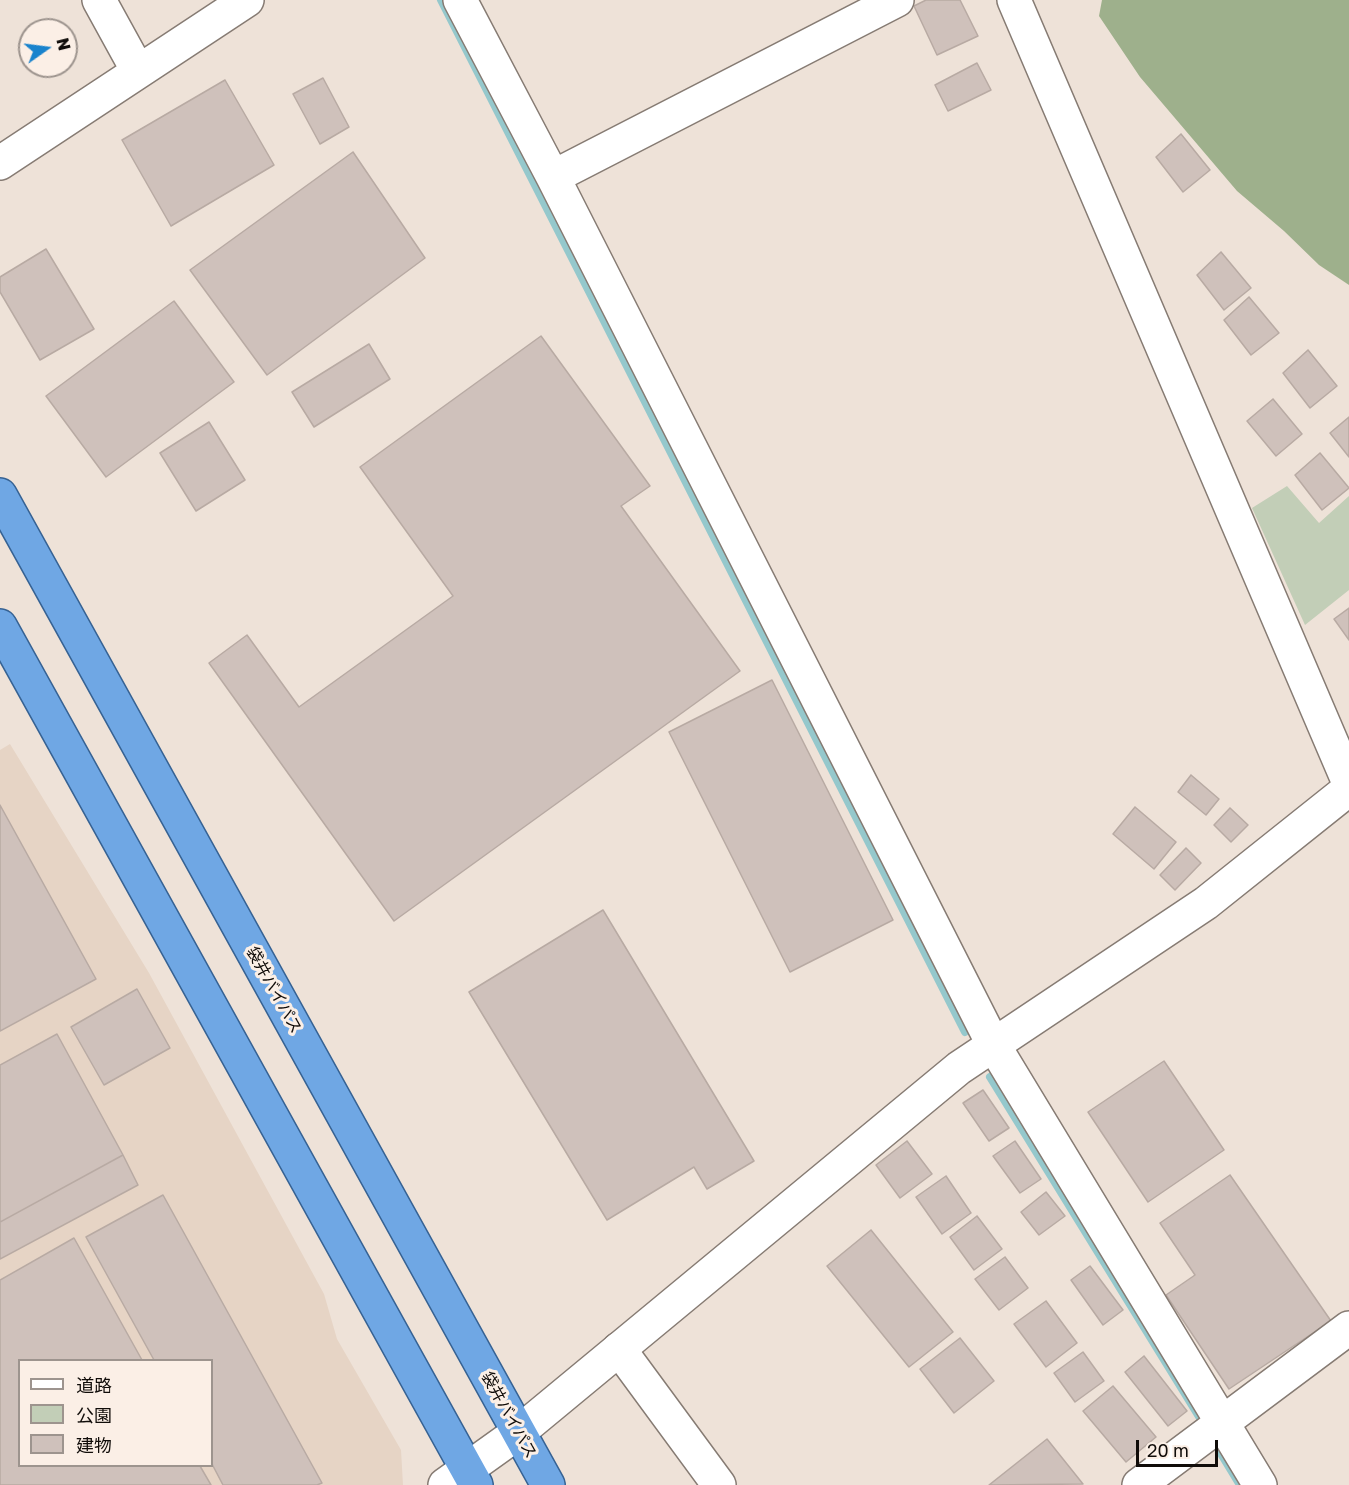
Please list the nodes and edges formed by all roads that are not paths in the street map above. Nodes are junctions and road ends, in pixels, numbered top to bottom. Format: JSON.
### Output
{"nodes":[{"id":1,"x":99,"y":0,"type":"edge"},
{"id":2,"x":247,"y":0,"type":"edge"},
{"id":3,"x":460,"y":0,"type":"edge"},
{"id":4,"x":897,"y":0,"type":"edge"},
{"id":5,"x":1014,"y":0,"type":"edge"},
{"id":6,"x":138,"y":71,"type":"junction"},
{"id":7,"x":88,"y":105,"type":"junction"},
{"id":8,"x":0,"y":137,"type":"edge"},
{"id":9,"x":0,"y":163,"type":"edge"},
{"id":10,"x":552,"y":177,"type":"junction"},
{"id":11,"x":0,"y":184,"type":"edge"},
{"id":12,"x":0,"y":495,"type":"edge"},
{"id":13,"x":0,"y":626,"type":"edge"},
{"id":14,"x":1348,"y":781,"type":"edge"},
{"id":15,"x":993,"y":1044,"type":"junction"},
{"id":16,"x":1349,"y":1328,"type":"edge"},
{"id":17,"x":619,"y":1349,"type":"junction"},
{"id":18,"x":1214,"y":1430,"type":"junction"},
{"id":19,"x":519,"y":1432,"type":"junction"},
{"id":20,"x":463,"y":1480,"type":"edge"},
{"id":21,"x":548,"y":1485,"type":"edge"},
{"id":22,"x":719,"y":1485,"type":"edge"},
{"id":23,"x":1139,"y":1485,"type":"edge"},
{"id":24,"x":1260,"y":1485,"type":"edge"}],
"edges":[{"from":1,"to":6,"type":"street"},
{"from":2,"to":6,"type":"street"},
{"from":3,"to":10,"type":"street"},
{"from":4,"to":10,"type":"street"},
{"from":5,"to":14,"type":"street"},
{"from":6,"to":7,"type":"street"},
{"from":7,"to":8,"type":"street"},
{"from":7,"to":9,"type":"street"},
{"from":7,"to":11,"type":"street"},
{"from":10,"to":15,"type":"street"},
{"from":12,"to":19,"type":"highway","name":"袋井バイパス"},
{"from":13,"to":20,"type":"highway"},
{"from":14,"to":15,"type":"street"},
{"from":15,"to":17,"type":"street"},
{"from":15,"to":18,"type":"street"},
{"from":16,"to":18,"type":"street"},
{"from":17,"to":19,"type":"street"},
{"from":17,"to":22,"type":"street"},
{"from":18,"to":23,"type":"street"},
{"from":18,"to":24,"type":"street"},
{"from":19,"to":20,"type":"street"},
{"from":19,"to":21,"type":"highway","name":"袋井バイパス"}]}
